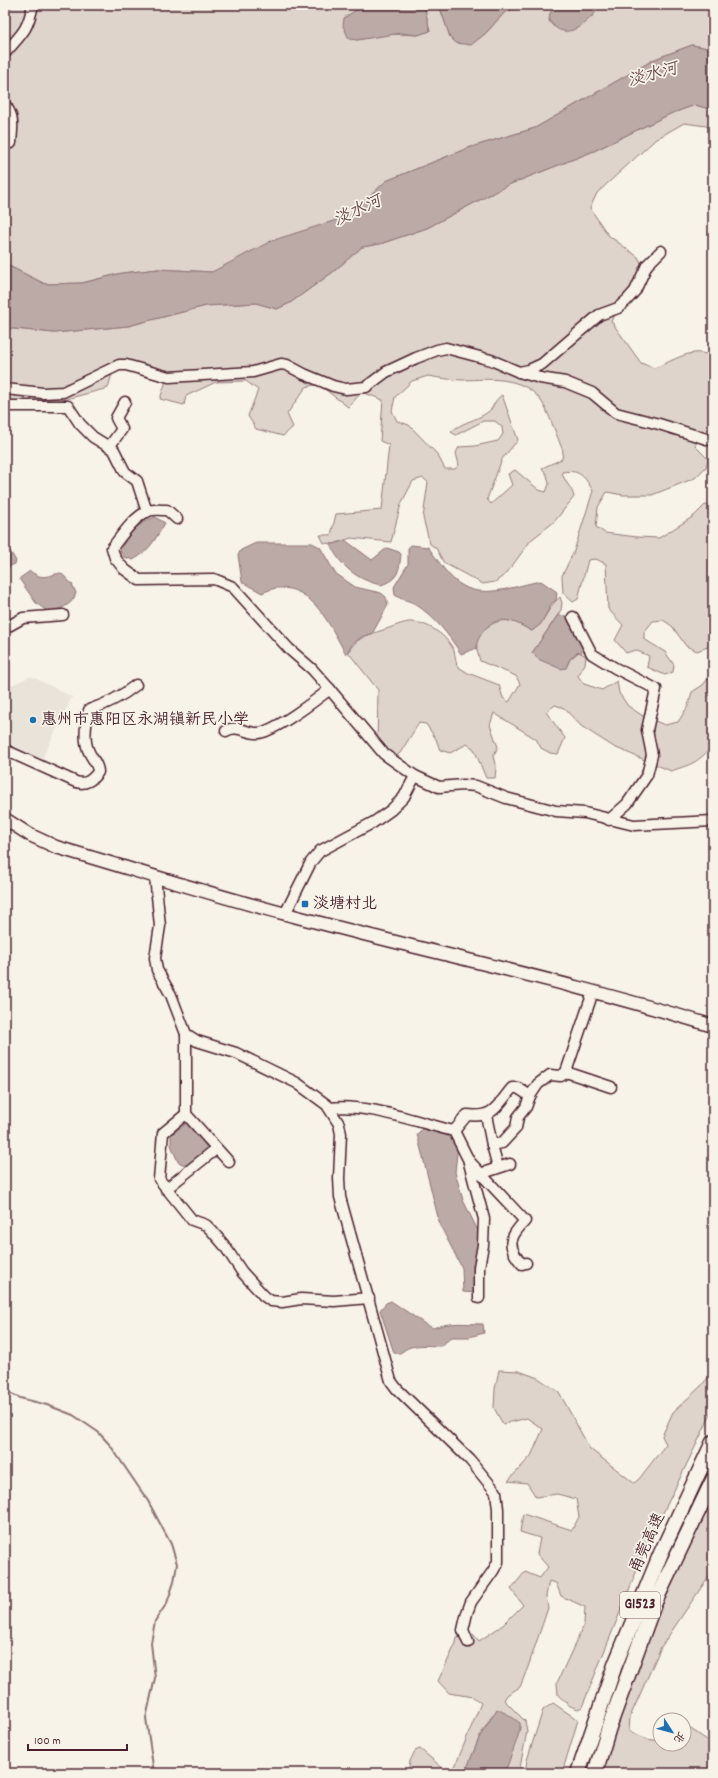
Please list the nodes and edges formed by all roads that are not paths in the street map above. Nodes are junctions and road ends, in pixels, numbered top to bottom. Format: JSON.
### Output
{"nodes":[{"id":1,"x":33,"y":5,"type":"edge"},
{"id":2,"x":5,"y":54,"type":"edge"},
{"id":3,"x":5,"y":105,"type":"edge"},
{"id":4,"x":11,"y":143,"type":"dead end"},
{"id":5,"x":661,"y":251,"type":"dead end"},
{"id":6,"x":519,"y":372,"type":"junction"},
{"id":7,"x":5,"y":389,"type":"edge"},
{"id":8,"x":125,"y":402,"type":"dead end"},
{"id":9,"x":5,"y":406,"type":"edge"},
{"id":10,"x":713,"y":441,"type":"edge"},
{"id":11,"x":109,"y":447,"type":"junction"},
{"id":12,"x":147,"y":512,"type":"junction"},
{"id":13,"x":177,"y":519,"type":"dead end"},
{"id":14,"x":63,"y":615,"type":"dead end"},
{"id":15,"x":573,"y":617,"type":"dead end"},
{"id":16,"x":5,"y":628,"type":"edge"},
{"id":17,"x":136,"y":685,"type":"dead end"},
{"id":18,"x":330,"y":689,"type":"junction"},
{"id":19,"x":226,"y":731,"type":"dead end"},
{"id":20,"x":5,"y":751,"type":"edge"},
{"id":21,"x":415,"y":776,"type":"junction"},
{"id":22,"x":5,"y":819,"type":"edge"},
{"id":23,"x":609,"y":820,"type":"junction"},
{"id":24,"x":713,"y":821,"type":"edge"},
{"id":25,"x":155,"y":876,"type":"junction"},
{"id":26,"x":285,"y":914,"type":"junction"},
{"id":27,"x":593,"y":992,"type":"junction"},
{"id":28,"x":713,"y":1026,"type":"edge"},
{"id":29,"x":186,"y":1034,"type":"junction"},
{"id":30,"x":566,"y":1072,"type":"junction"},
{"id":31,"x":611,"y":1087,"type":"dead end"},
{"id":32,"x":530,"y":1096,"type":"junction"},
{"id":33,"x":329,"y":1108,"type":"junction"},
{"id":34,"x":186,"y":1114,"type":"junction"},
{"id":35,"x":486,"y":1115,"type":"junction"},
{"id":36,"x":454,"y":1131,"type":"junction"},
{"id":37,"x":492,"y":1145,"type":"junction"},
{"id":38,"x":216,"y":1149,"type":"junction"},
{"id":39,"x":468,"y":1161,"type":"junction"},
{"id":40,"x":229,"y":1162,"type":"dead end"},
{"id":41,"x":510,"y":1164,"type":"dead end"},
{"id":42,"x":498,"y":1167,"type":"junction"},
{"id":43,"x":480,"y":1174,"type":"junction"},
{"id":44,"x":166,"y":1188,"type":"junction"},
{"id":45,"x":526,"y":1263,"type":"dead end"},
{"id":46,"x":369,"y":1298,"type":"junction"},
{"id":47,"x":479,"y":1298,"type":"dead end"},
{"id":48,"x":713,"y":1442,"type":"edge"},
{"id":49,"x":713,"y":1480,"type":"edge"},
{"id":50,"x":468,"y":1642,"type":"dead end"},
{"id":51,"x":578,"y":1773,"type":"edge"},
{"id":52,"x":595,"y":1773,"type":"edge"}],
"edges":[{"from":1,"to":2,"type":"street"},
{"from":3,"to":4,"type":"street"},
{"from":5,"to":6,"type":"street"},
{"from":6,"to":7,"type":"street"},
{"from":6,"to":10,"type":"street"},
{"from":8,"to":11,"type":"street"},
{"from":9,"to":11,"type":"street"},
{"from":11,"to":12,"type":"street"},
{"from":12,"to":13,"type":"street"},
{"from":12,"to":18,"type":"street"},
{"from":14,"to":16,"type":"street"},
{"from":15,"to":23,"type":"street"},
{"from":17,"to":20,"type":"street"},
{"from":18,"to":19,"type":"street"},
{"from":18,"to":21,"type":"street"},
{"from":21,"to":23,"type":"street"},
{"from":21,"to":26,"type":"street"},
{"from":22,"to":25,"type":"main road"},
{"from":23,"to":24,"type":"street"},
{"from":25,"to":26,"type":"main road"},
{"from":25,"to":29,"type":"street"},
{"from":26,"to":27,"type":"main road"},
{"from":27,"to":28,"type":"main road"},
{"from":27,"to":30,"type":"street"},
{"from":29,"to":33,"type":"street"},
{"from":29,"to":34,"type":"street"},
{"from":30,"to":31,"type":"street"},
{"from":30,"to":32,"type":"street"},
{"from":32,"to":35,"type":"street"},
{"from":32,"to":37,"type":"street"},
{"from":33,"to":36,"type":"street"},
{"from":33,"to":46,"type":"street"},
{"from":34,"to":38,"type":"street"},
{"from":34,"to":44,"type":"street"},
{"from":35,"to":36,"type":"street"},
{"from":35,"to":37,"type":"street"},
{"from":36,"to":39,"type":"street"},
{"from":37,"to":42,"type":"street"},
{"from":38,"to":40,"type":"street"},
{"from":38,"to":44,"type":"street"},
{"from":39,"to":43,"type":"street"},
{"from":39,"to":47,"type":"street"},
{"from":41,"to":42,"type":"street"},
{"from":42,"to":43,"type":"street"},
{"from":43,"to":45,"type":"street"},
{"from":44,"to":46,"type":"street"},
{"from":46,"to":50,"type":"street"},
{"from":48,"to":51,"type":"highway","name":"甬莞高速","number":"G1523"},
{"from":49,"to":52,"type":"highway","name":"甬莞高速","number":"G1523"}]}
